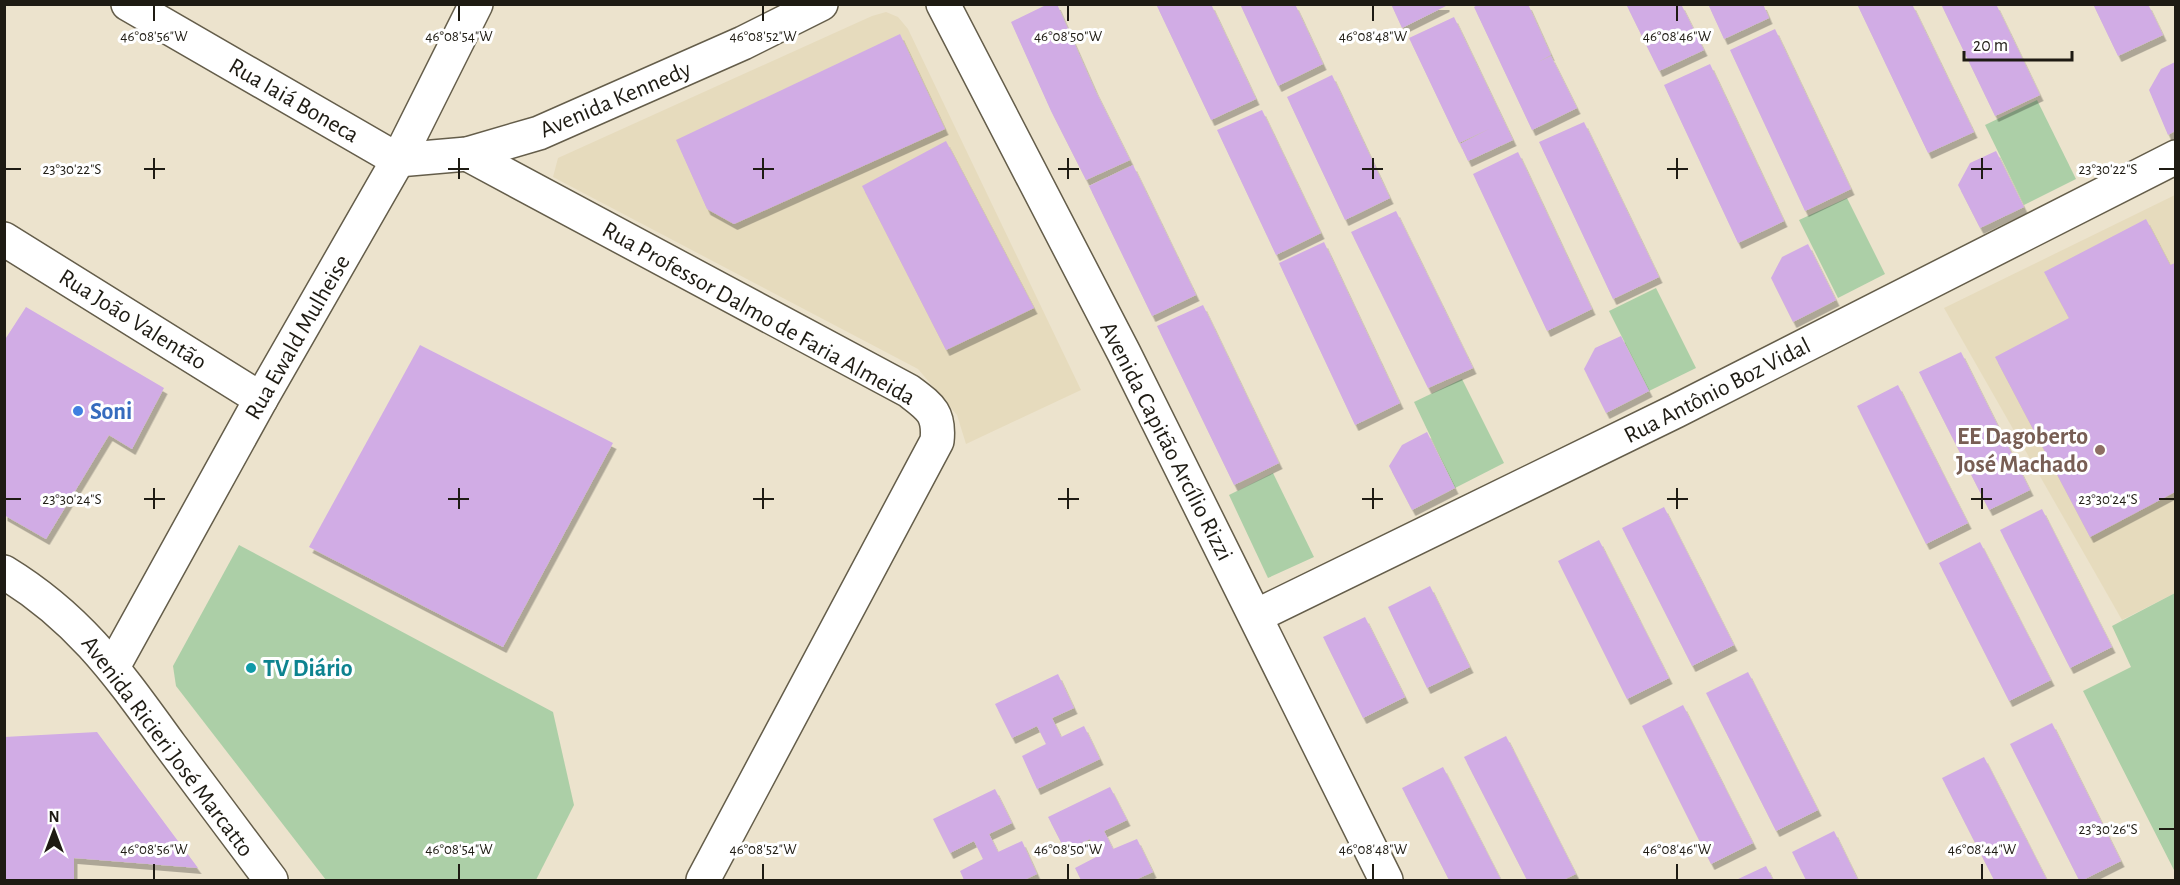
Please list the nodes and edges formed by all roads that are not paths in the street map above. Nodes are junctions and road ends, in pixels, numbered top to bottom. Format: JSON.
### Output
{"nodes":[{"id":1,"x":128,"y":4,"type":"edge"},
{"id":2,"x":476,"y":4,"type":"edge"},
{"id":3,"x":821,"y":4,"type":"edge"},
{"id":4,"x":943,"y":4,"type":"edge"},
{"id":5,"x":467,"y":154,"type":"junction"},
{"id":6,"x":2175,"y":157,"type":"edge"},
{"id":7,"x":398,"y":160,"type":"junction"},
{"id":8,"x":4,"y":239,"type":"edge"},
{"id":9,"x":261,"y":399,"type":"junction"},
{"id":10,"x":4,"y":572,"type":"edge"},
{"id":11,"x":1256,"y":616,"type":"junction"},
{"id":12,"x":113,"y":667,"type":"junction"},
{"id":13,"x":271,"y":880,"type":"edge"},
{"id":14,"x":704,"y":880,"type":"edge"},
{"id":15,"x":1386,"y":880,"type":"edge"}],
"edges":[{"from":1,"to":7,"type":"street","name":"Rua Iaiá Boneca"},
{"from":2,"to":7,"type":"street","name":"Rua Ewald Mulheise"},
{"from":3,"to":5,"type":"street","name":"Avenida Kennedy"},
{"from":4,"to":11,"type":"street","name":"Avenida Capitão Arcílio Rizzi"},
{"from":5,"to":7,"type":"street","name":"Avenida Kennedy"},
{"from":5,"to":14,"type":"street","name":"Rua Professor Dalmo de Faria Almeida"},
{"from":6,"to":11,"type":"street","name":"Rua Antônio Boz Vidal"},
{"from":7,"to":9,"type":"street","name":"Rua Ewald Mulheise"},
{"from":8,"to":9,"type":"street","name":"Rua João Valentão"},
{"from":9,"to":12,"type":"street","name":"Rua Ewald Mulheise"},
{"from":10,"to":12,"type":"street","name":"Avenida Ricieri José Marcatto"},
{"from":11,"to":15,"type":"street","name":"Avenida Capitão Arcílio Rizzi"},
{"from":12,"to":13,"type":"street","name":"Avenida Ricieri José Marcatto"}]}
